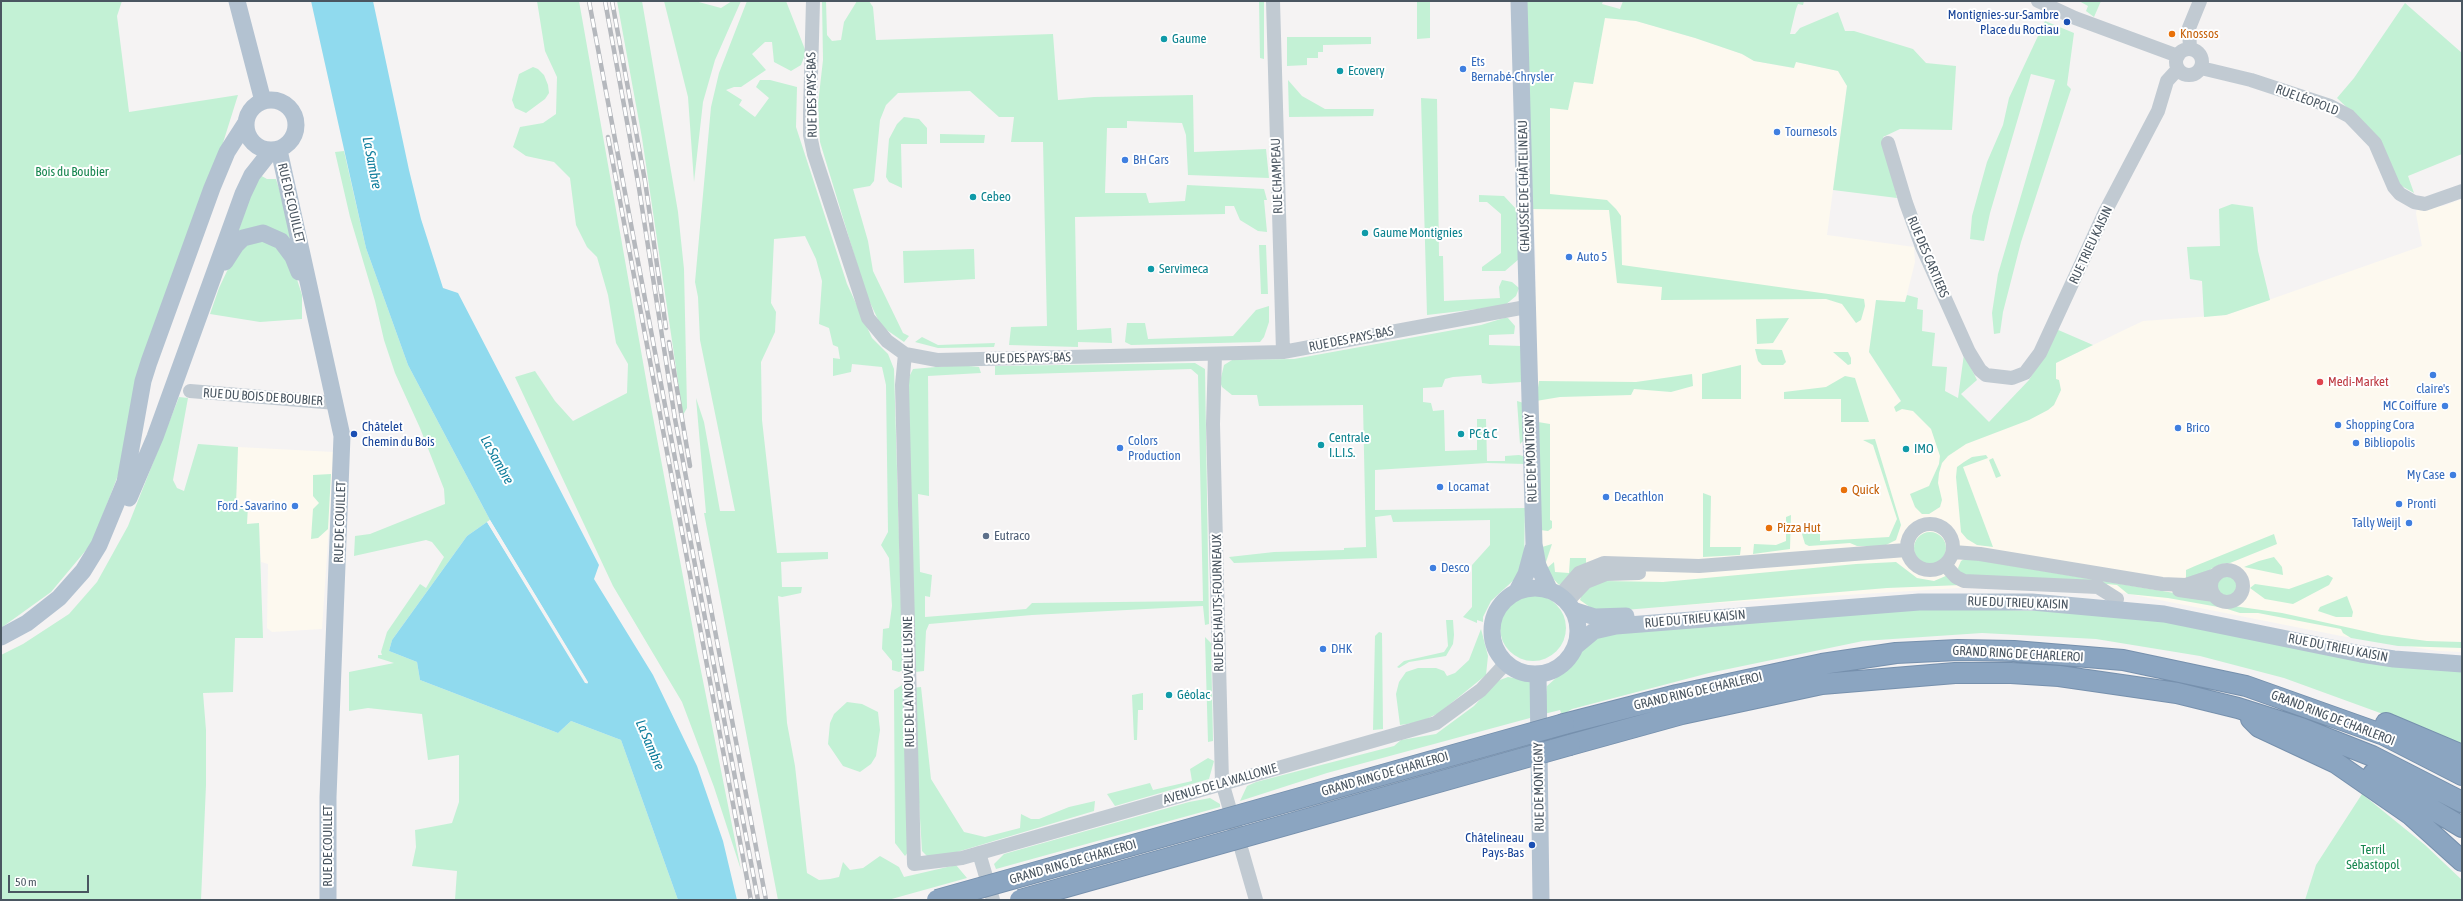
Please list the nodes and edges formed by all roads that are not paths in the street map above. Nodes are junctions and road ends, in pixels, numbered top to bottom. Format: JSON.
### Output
{"nodes":[{"id":1,"x":237,"y":1,"type":"edge"},
{"id":2,"x":813,"y":1,"type":"edge"},
{"id":3,"x":1273,"y":1,"type":"edge"},
{"id":4,"x":1519,"y":1,"type":"edge"},
{"id":5,"x":2200,"y":1,"type":"edge"},
{"id":6,"x":2043,"y":4,"type":"edge"},
{"id":7,"x":2182,"y":58,"type":"junction"},
{"id":8,"x":2201,"y":68,"type":"junction"},
{"id":9,"x":263,"y":102,"type":"junction"},
{"id":10,"x":245,"y":124,"type":"junction"},
{"id":11,"x":1888,"y":143,"type":"dead end"},
{"id":12,"x":275,"y":151,"type":"junction"},
{"id":13,"x":2462,"y":191,"type":"edge"},
{"id":14,"x":313,"y":299,"type":"junction"},
{"id":15,"x":1526,"y":307,"type":"junction"},
{"id":16,"x":200,"y":314,"type":"junction"},
{"id":17,"x":1283,"y":352,"type":"junction"},
{"id":18,"x":905,"y":354,"type":"junction"},
{"id":19,"x":1215,"y":354,"type":"junction"},
{"id":20,"x":1978,"y":367,"type":"joint"},
{"id":21,"x":1529,"y":371,"type":"joint"},
{"id":22,"x":190,"y":391,"type":"dead end"},
{"id":23,"x":336,"y":403,"type":"junction"},
{"id":24,"x":1534,"y":544,"type":"junction"},
{"id":25,"x":1906,"y":550,"type":"junction"},
{"id":26,"x":1953,"y":552,"type":"junction"},
{"id":27,"x":1945,"y":565,"type":"junction"},
{"id":28,"x":2216,"y":575,"type":"junction"},
{"id":29,"x":2162,"y":584,"type":"junction"},
{"id":30,"x":1517,"y":591,"type":"junction"},
{"id":31,"x":2214,"y":595,"type":"junction"},
{"id":32,"x":1562,"y":599,"type":"junction"},
{"id":33,"x":2117,"y":599,"type":"junction"},
{"id":34,"x":1,"y":637,"type":"edge"},
{"id":35,"x":1,"y":646,"type":"edge"},
{"id":36,"x":1576,"y":646,"type":"junction"},
{"id":37,"x":2462,"y":654,"type":"edge"},
{"id":38,"x":1506,"y":663,"type":"junction"},
{"id":39,"x":2462,"y":664,"type":"edge"},
{"id":40,"x":1538,"y":674,"type":"junction"},
{"id":41,"x":2307,"y":706,"type":"junction"},
{"id":42,"x":2238,"y":708,"type":"junction"},
{"id":43,"x":2259,"y":726,"type":"junction"},
{"id":44,"x":2462,"y":755,"type":"edge"},
{"id":45,"x":2462,"y":775,"type":"edge"},
{"id":46,"x":1222,"y":782,"type":"junction"},
{"id":47,"x":2462,"y":802,"type":"edge"},
{"id":48,"x":2462,"y":827,"type":"edge"},
{"id":49,"x":979,"y":853,"type":"junction"},
{"id":50,"x":2462,"y":861,"type":"edge"},
{"id":51,"x":914,"y":864,"type":"joint"},
{"id":52,"x":328,"y":900,"type":"edge"},
{"id":53,"x":937,"y":900,"type":"edge"},
{"id":54,"x":993,"y":900,"type":"edge"},
{"id":55,"x":1020,"y":900,"type":"edge"},
{"id":56,"x":1256,"y":900,"type":"edge"},
{"id":57,"x":1541,"y":900,"type":"edge"}],
"edges":[{"from":1,"to":9,"type":"main road"},
{"from":2,"to":18,"type":"street","name":"RUE DES PAYS-BAS"},
{"from":3,"to":17,"type":"street","name":"RUE CHAMPEAU"},
{"from":4,"to":15,"type":"main road","name":"CHAUSSÉE DE CHÂTELINEAU"},
{"from":5,"to":7,"type":"street"},
{"from":6,"to":7,"type":"street"},
{"from":7,"to":8,"type":"street"},
{"from":7,"to":8,"type":"street"},
{"from":7,"to":20,"type":"street","name":"RUE TRIEU KAISIN"},
{"from":8,"to":13,"type":"street","name":"RUE LÉOPOLD"},
{"from":9,"to":10,"type":"main road"},
{"from":9,"to":12,"type":"main road"},
{"from":10,"to":12,"type":"main road"},
{"from":10,"to":34,"type":"main road"},
{"from":11,"to":20,"type":"street","name":"RUE DES CARTIERS"},
{"from":12,"to":14,"type":"main road","name":"RUE DE COUILLET"},
{"from":12,"to":16,"type":"main road"},
{"from":14,"to":16,"type":"main road"},
{"from":14,"to":23,"type":"main road","name":"RUE DE COUILLET"},
{"from":15,"to":17,"type":"street","name":"RUE DES PAYS-BAS"},
{"from":15,"to":21,"type":"main road","name":"CHAUSSÉE DE CHÂTELINEAU"},
{"from":16,"to":35,"type":"main road"},
{"from":17,"to":19,"type":"street","name":"RUE DES PAYS-BAS"},
{"from":18,"to":19,"type":"street","name":"RUE DES PAYS-BAS"},
{"from":18,"to":51,"type":"street","name":"RUE DE LA NOUVELLE USINE"},
{"from":19,"to":46,"type":"street","name":"RUE DES HAUTS-FOURNEAUX"},
{"from":21,"to":24,"type":"main road","name":"RUE DE MONTIGNY"},
{"from":22,"to":23,"type":"street","name":"RUE DU BOIS DE BOUBIER"},
{"from":23,"to":52,"type":"main road","name":"RUE DE COUILLET"},
{"from":24,"to":30,"type":"main road"},
{"from":24,"to":32,"type":"main road"},
{"from":25,"to":26,"type":"street"},
{"from":25,"to":27,"type":"street"},
{"from":25,"to":32,"type":"street"},
{"from":26,"to":27,"type":"street"},
{"from":26,"to":29,"type":"street"},
{"from":27,"to":33,"type":"street"},
{"from":28,"to":29,"type":"street"},
{"from":28,"to":31,"type":"street"},
{"from":28,"to":31,"type":"street"},
{"from":29,"to":31,"type":"street"},
{"from":30,"to":32,"type":"main road"},
{"from":30,"to":38,"type":"main road"},
{"from":32,"to":33,"type":"main road","name":"RUE DU TRIEU KAISIN"},
{"from":32,"to":36,"type":"main road"},
{"from":33,"to":37,"type":"main road","name":"RUE DU TRIEU KAISIN"},
{"from":36,"to":39,"type":"main road","name":"RUE DU TRIEU KAISIN"},
{"from":36,"to":40,"type":"main road"},
{"from":38,"to":40,"type":"main road"},
{"from":38,"to":46,"type":"street","name":"AVENUE DE LA WALLONIE"},
{"from":40,"to":57,"type":"main road","name":"RUE DE MONTIGNY"},
{"from":41,"to":44,"type":"highway"},
{"from":41,"to":45,"type":"highway","name":"GRAND RING DE CHARLEROI"},
{"from":41,"to":53,"type":"highway","name":"GRAND RING DE CHARLEROI","bridge":true},
{"from":42,"to":43,"type":"highway"},
{"from":42,"to":47,"type":"highway","name":"GRAND RING DE CHARLEROI"},
{"from":42,"to":55,"type":"highway","name":"GRAND RING DE CHARLEROI","bridge":true},
{"from":43,"to":48,"type":"highway"},
{"from":43,"to":50,"type":"highway"},
{"from":46,"to":49,"type":"street","name":"AVENUE DE LA WALLONIE"},
{"from":46,"to":56,"type":"street","name":"RUE DES HAUTS-FOURNEAUX"},
{"from":49,"to":51,"type":"street","name":"AVENUE DE LA WALLONIE"},
{"from":49,"to":54,"type":"street"}]}
